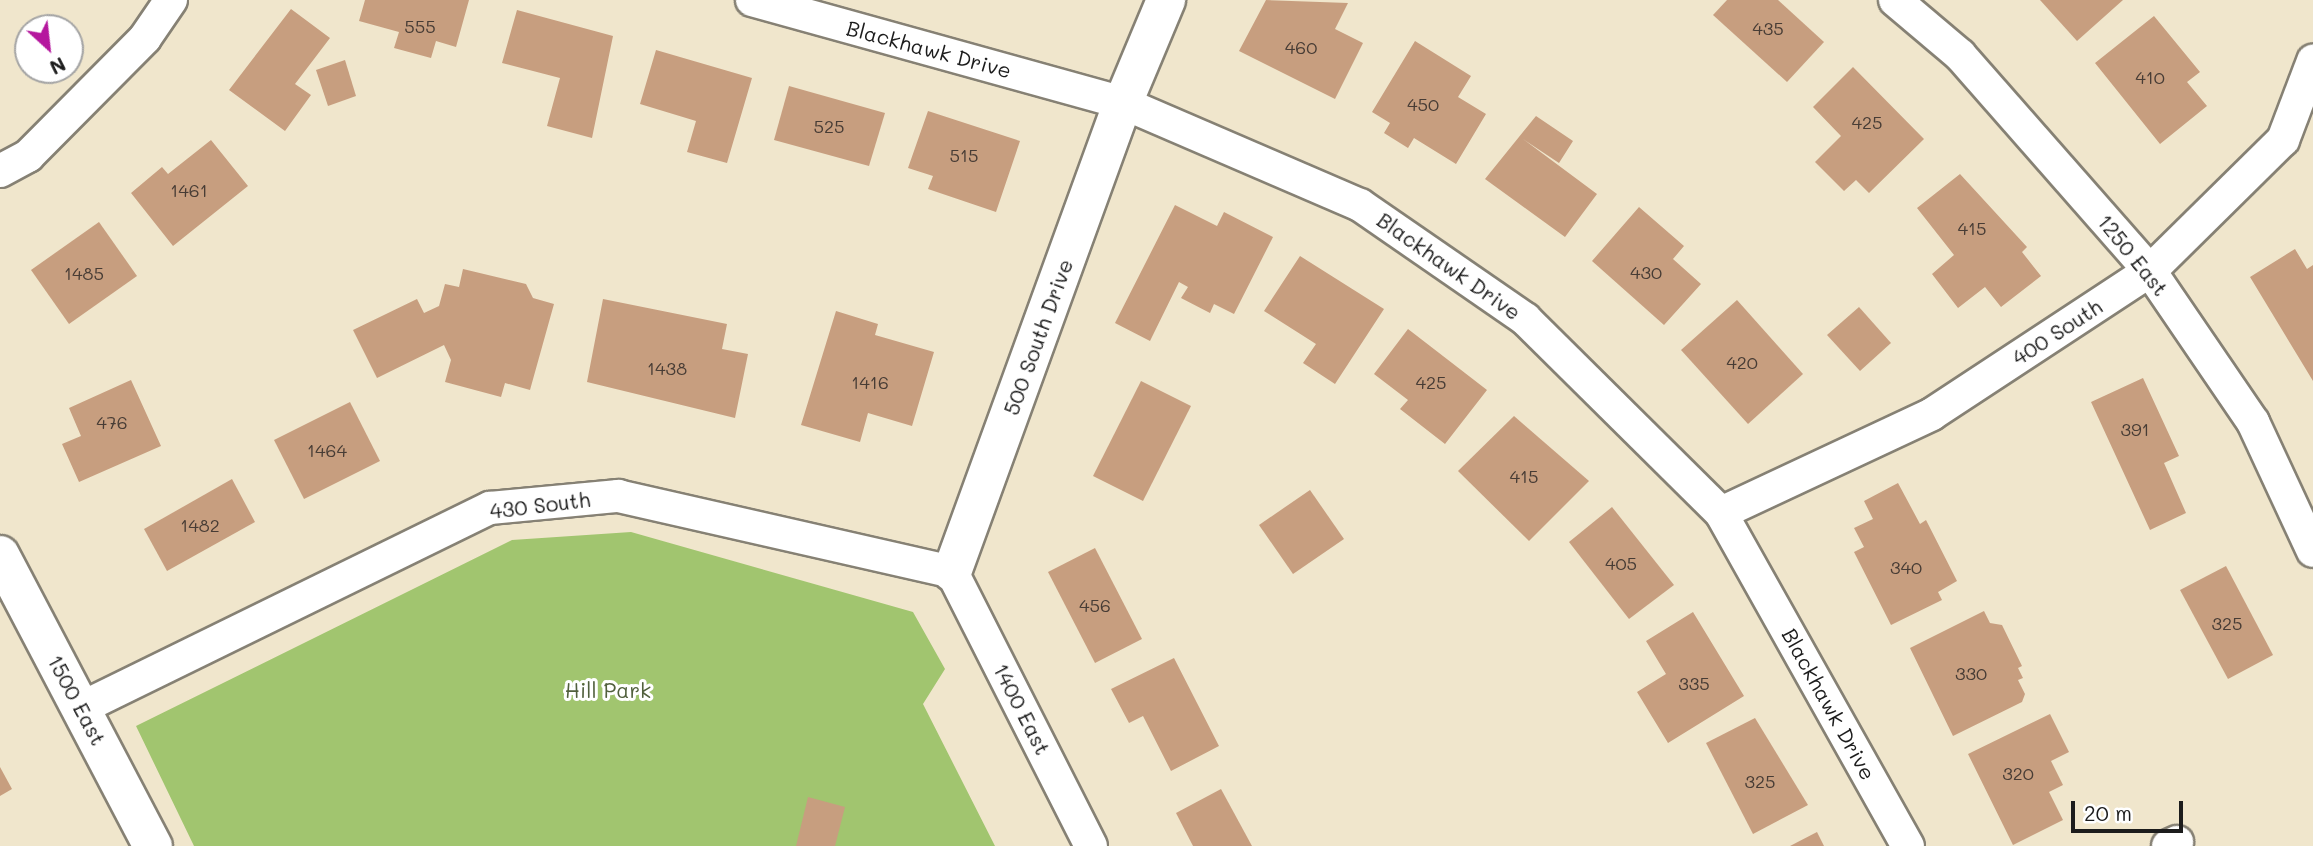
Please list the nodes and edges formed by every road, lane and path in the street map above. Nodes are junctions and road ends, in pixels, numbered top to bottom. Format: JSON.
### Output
{"nodes":[{"id":1,"x":171,"y":0,"type":"edge"},
{"id":2,"x":752,"y":0,"type":"edge"},
{"id":3,"x":1166,"y":0,"type":"edge"},
{"id":4,"x":1895,"y":0,"type":"edge"},
{"id":5,"x":2313,"y":61,"type":"edge"},
{"id":6,"x":1123,"y":103,"type":"junction"},
{"id":7,"x":0,"y":171,"type":"edge"},
{"id":8,"x":2150,"y":271,"type":"junction"},
{"id":9,"x":1721,"y":513,"type":"junction"},
{"id":10,"x":2313,"y":551,"type":"edge"},
{"id":11,"x":0,"y":555,"type":"edge"},
{"id":12,"x":952,"y":572,"type":"junction"},
{"id":13,"x":81,"y":708,"type":"junction"},
{"id":14,"x":153,"y":846,"type":"edge"},
{"id":15,"x":1091,"y":846,"type":"edge"},
{"id":16,"x":1908,"y":846,"type":"edge"}],
"edges":[{"from":1,"to":7,"type":"street"},
{"from":2,"to":6,"type":"street","name":"Blackhawk Drive"},
{"from":3,"to":6,"type":"street","name":"500 South Drive"},
{"from":4,"to":8,"type":"street","name":"1250 East"},
{"from":5,"to":8,"type":"street","name":"400 South"},
{"from":6,"to":9,"type":"street","name":"Blackhawk Drive"},
{"from":6,"to":12,"type":"street","name":"500 South Drive"},
{"from":8,"to":9,"type":"street","name":"400 South"},
{"from":8,"to":10,"type":"street","name":"1250 East"},
{"from":9,"to":16,"type":"street","name":"Blackhawk Drive"},
{"from":11,"to":13,"type":"street","name":"1500 East"},
{"from":12,"to":13,"type":"street","name":"430 South"},
{"from":12,"to":15,"type":"street","name":"1400 East"},
{"from":13,"to":14,"type":"street","name":"1500 East"}]}
